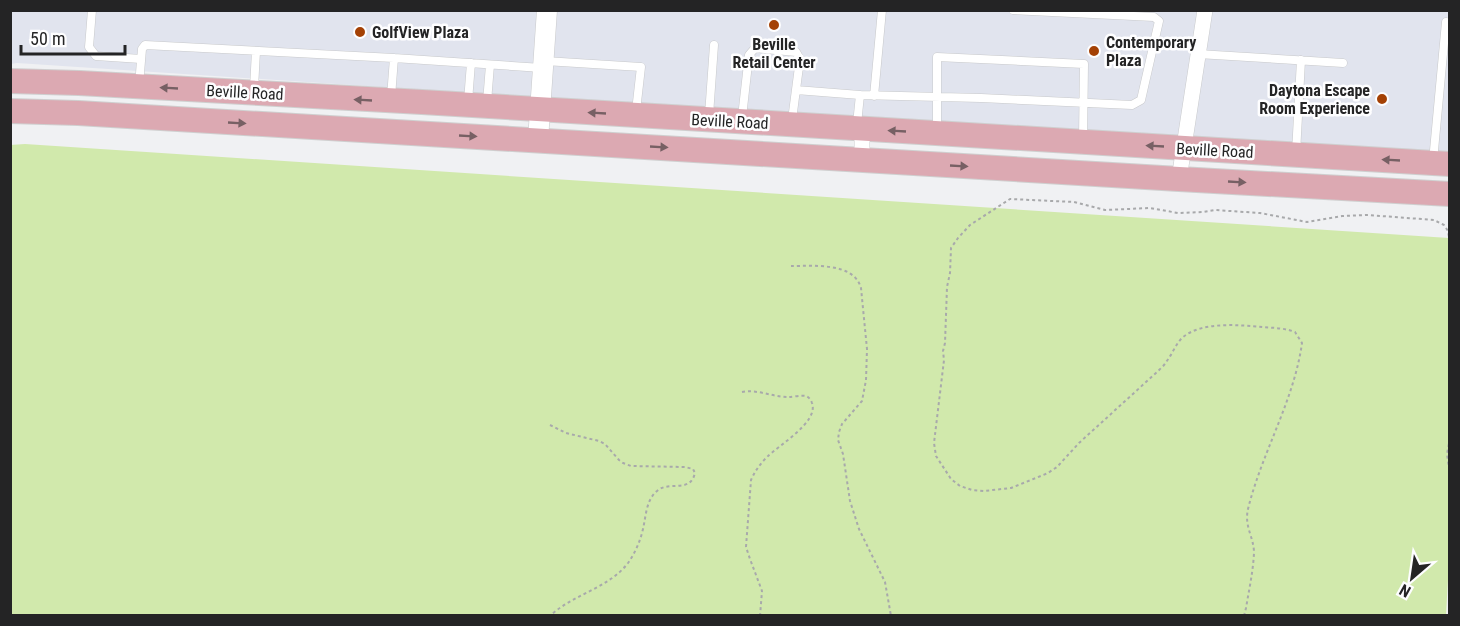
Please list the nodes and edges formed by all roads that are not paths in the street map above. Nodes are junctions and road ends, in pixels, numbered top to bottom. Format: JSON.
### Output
{"nodes":[{"id":1,"x":92,"y":10,"type":"edge"},
{"id":2,"x":547,"y":10,"type":"edge"},
{"id":3,"x":882,"y":10,"type":"edge"},
{"id":4,"x":1013,"y":10,"type":"edge"},
{"id":5,"x":1205,"y":10,"type":"edge"},
{"id":6,"x":1446,"y":22,"type":"dead end"},
{"id":7,"x":714,"y":45,"type":"dead end"},
{"id":8,"x":256,"y":51,"type":"junction"},
{"id":9,"x":1198,"y":54,"type":"junction"},
{"id":10,"x":394,"y":58,"type":"junction"},
{"id":11,"x":141,"y":59,"type":"junction"},
{"id":12,"x":1300,"y":60,"type":"junction"},
{"id":13,"x":471,"y":63,"type":"junction"},
{"id":14,"x":1344,"y":63,"type":"dead end"},
{"id":15,"x":489,"y":64,"type":"junction"},
{"id":16,"x":543,"y":64,"type":"junction"},
{"id":17,"x":10,"y":81,"type":"edge"},
{"id":18,"x":138,"y":86,"type":"junction"},
{"id":19,"x":796,"y":90,"type":"junction"},
{"id":20,"x":254,"y":93,"type":"junction"},
{"id":21,"x":860,"y":95,"type":"junction"},
{"id":22,"x":874,"y":96,"type":"junction"},
{"id":23,"x":937,"y":97,"type":"junction"},
{"id":24,"x":78,"y":98,"type":"junction"},
{"id":25,"x":391,"y":101,"type":"junction"},
{"id":26,"x":1084,"y":103,"type":"junction"},
{"id":27,"x":477,"y":106,"type":"junction"},
{"id":28,"x":540,"y":110,"type":"junction"},
{"id":29,"x":10,"y":111,"type":"edge"},
{"id":30,"x":636,"y":116,"type":"junction"},
{"id":31,"x":709,"y":120,"type":"junction"},
{"id":32,"x":742,"y":122,"type":"junction"},
{"id":33,"x":792,"y":125,"type":"junction"},
{"id":34,"x":859,"y":129,"type":"junction"},
{"id":35,"x":937,"y":133,"type":"junction"},
{"id":36,"x":538,"y":140,"type":"junction"},
{"id":37,"x":1083,"y":142,"type":"junction"},
{"id":38,"x":1184,"y":148,"type":"junction"},
{"id":39,"x":1296,"y":154,"type":"junction"},
{"id":40,"x":862,"y":160,"type":"junction"},
{"id":41,"x":1441,"y":163,"type":"edge"},
{"id":42,"x":1179,"y":179,"type":"junction"},
{"id":43,"x":1449,"y":194,"type":"edge"}],
"edges":[{"from":1,"to":11,"type":"lane"},
{"from":2,"to":16,"type":"street"},
{"from":3,"to":22,"type":"lane"},
{"from":4,"to":26,"type":"lane"},
{"from":5,"to":9,"type":"street"},
{"from":6,"to":41,"type":"lane"},
{"from":7,"to":31,"type":"lane"},
{"from":8,"to":10,"type":"lane"},
{"from":8,"to":11,"type":"lane"},
{"from":8,"to":20,"type":"lane"},
{"from":9,"to":12,"type":"lane"},
{"from":9,"to":38,"type":"street"},
{"from":10,"to":13,"type":"lane"},
{"from":10,"to":25,"type":"lane"},
{"from":11,"to":18,"type":"lane"},
{"from":12,"to":14,"type":"lane"},
{"from":12,"to":39,"type":"lane"},
{"from":13,"to":15,"type":"lane"},
{"from":13,"to":27,"type":"lane"},
{"from":15,"to":16,"type":"lane"},
{"from":15,"to":27,"type":"lane"},
{"from":16,"to":28,"type":"street"},
{"from":16,"to":30,"type":"lane"},
{"from":17,"to":24,"type":"main road","name":"Beville Road"},
{"from":20,"to":18,"type":"main road","name":"Beville Road","one_way":true},
{"from":18,"to":24,"type":"main road","name":"Beville Road"},
{"from":19,"to":21,"type":"lane"},
{"from":19,"to":32,"type":"lane"},
{"from":19,"to":33,"type":"lane"},
{"from":25,"to":20,"type":"main road","name":"Beville Road","one_way":true},
{"from":21,"to":22,"type":"lane"},
{"from":21,"to":34,"type":"lane"},
{"from":22,"to":23,"type":"lane"},
{"from":23,"to":26,"type":"lane"},
{"from":23,"to":26,"type":"lane"},
{"from":23,"to":35,"type":"lane"},
{"from":24,"to":29,"type":"main road","name":"Beville Road"},
{"from":24,"to":36,"type":"main road","name":"Beville Road","one_way":true},
{"from":25,"to":27,"type":"main road","name":"Beville Road"},
{"from":26,"to":37,"type":"lane"},
{"from":27,"to":28,"type":"main road","name":"Beville Road"},
{"from":30,"to":28,"type":"main road","name":"Beville Road","one_way":true},
{"from":28,"to":36,"type":"street"},
{"from":30,"to":31,"type":"main road","name":"Beville Road"},
{"from":31,"to":32,"type":"main road","name":"Beville Road"},
{"from":32,"to":33,"type":"main road","name":"Beville Road"},
{"from":33,"to":34,"type":"main road","name":"Beville Road"},
{"from":35,"to":34,"type":"main road","name":"Beville Road","one_way":true},
{"from":34,"to":40,"type":"street"},
{"from":35,"to":37,"type":"main road","name":"Beville Road"},
{"from":36,"to":40,"type":"main road","name":"Beville Road","one_way":true},
{"from":38,"to":37,"type":"main road","name":"Beville Road","one_way":true},
{"from":38,"to":39,"type":"main road","name":"Beville Road"},
{"from":38,"to":42,"type":"street"},
{"from":41,"to":39,"type":"main road","name":"Beville Road","one_way":true},
{"from":40,"to":42,"type":"main road","name":"Beville Road","one_way":true},
{"from":42,"to":43,"type":"main road","name":"Beville Road","one_way":true}]}
